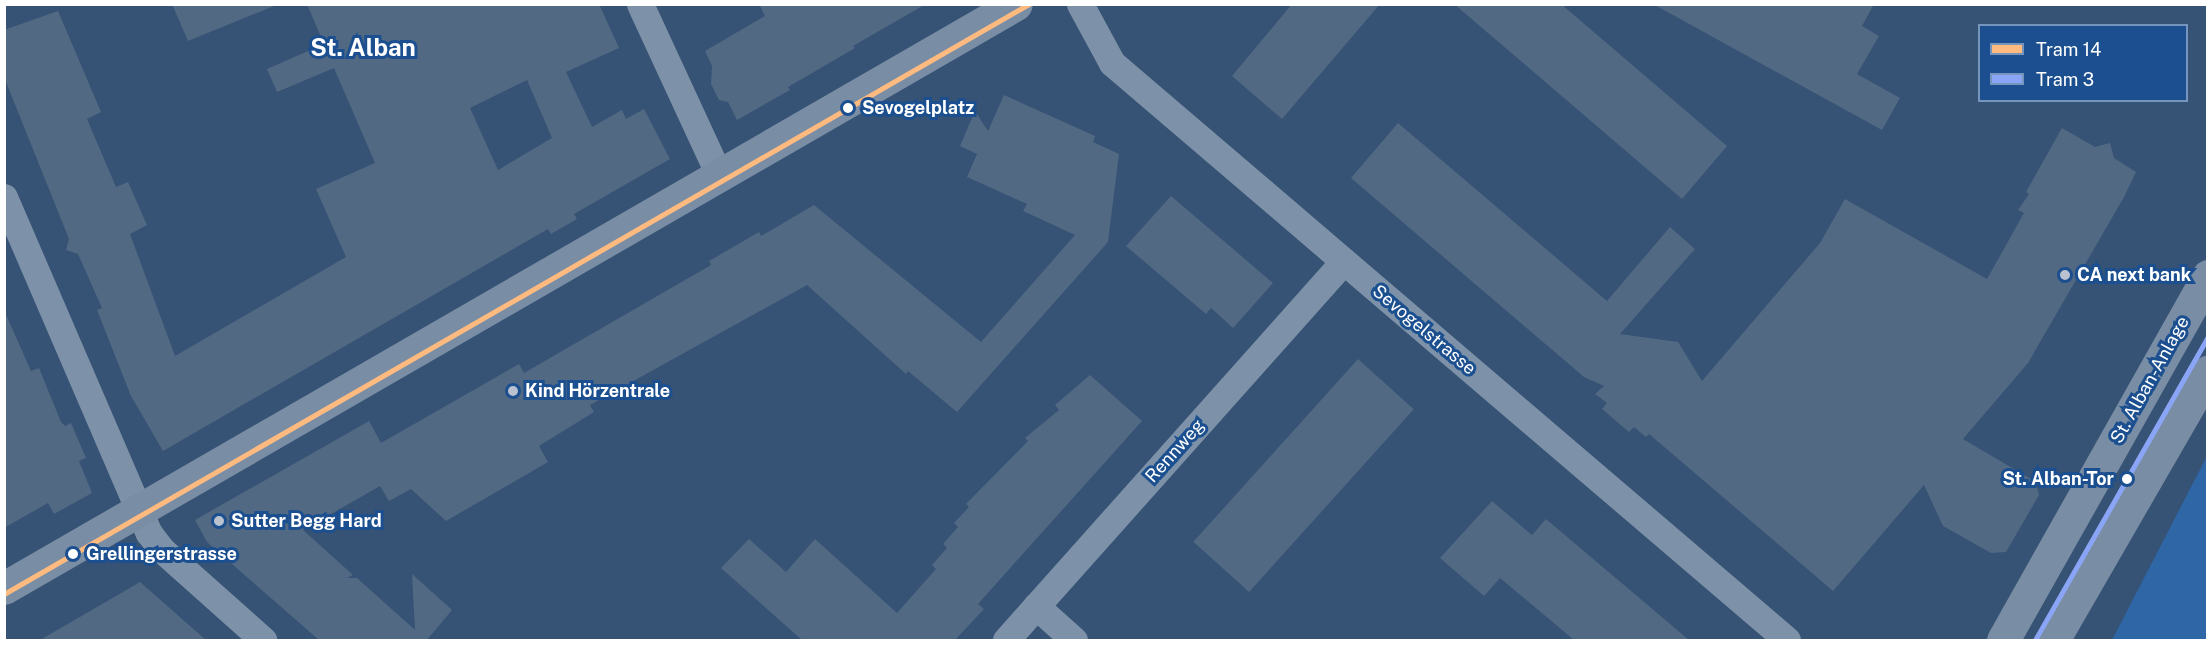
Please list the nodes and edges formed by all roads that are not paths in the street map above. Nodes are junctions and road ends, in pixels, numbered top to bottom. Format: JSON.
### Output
{"nodes":[{"id":1,"x":640,"y":4,"type":"edge"},
{"id":2,"x":1016,"y":4,"type":"edge"},
{"id":3,"x":1080,"y":4,"type":"edge"},
{"id":4,"x":719,"y":176,"type":"junction"},
{"id":5,"x":4,"y":196,"type":"edge"},
{"id":6,"x":1343,"y":262,"type":"junction"},
{"id":7,"x":2208,"y":276,"type":"edge"},
{"id":8,"x":2208,"y":371,"type":"edge"},
{"id":9,"x":139,"y":510,"type":"junction"},
{"id":10,"x":4,"y":588,"type":"edge"},
{"id":11,"x":1036,"y":606,"type":"junction"},
{"id":12,"x":264,"y":640,"type":"edge"},
{"id":13,"x":1006,"y":640,"type":"edge"},
{"id":14,"x":1074,"y":640,"type":"edge"},
{"id":15,"x":1787,"y":640,"type":"edge"},
{"id":16,"x":2003,"y":640,"type":"edge"},
{"id":17,"x":2053,"y":640,"type":"edge"}],
"edges":[{"from":1,"to":4,"type":"street"},
{"from":2,"to":4,"type":"street"},
{"from":3,"to":6,"type":"street","name":"Sevogelstrasse"},
{"from":4,"to":9,"type":"street"},
{"from":5,"to":9,"type":"street"},
{"from":6,"to":11,"type":"street","name":"Rennweg"},
{"from":6,"to":15,"type":"street","name":"Sevogelstrasse"},
{"from":7,"to":16,"type":"street","name":"St. Alban-Anlage"},
{"from":8,"to":17,"type":"street"},
{"from":9,"to":10,"type":"street"},
{"from":9,"to":12,"type":"street"},
{"from":11,"to":13,"type":"street","name":"Rennweg"},
{"from":11,"to":14,"type":"street"}]}
